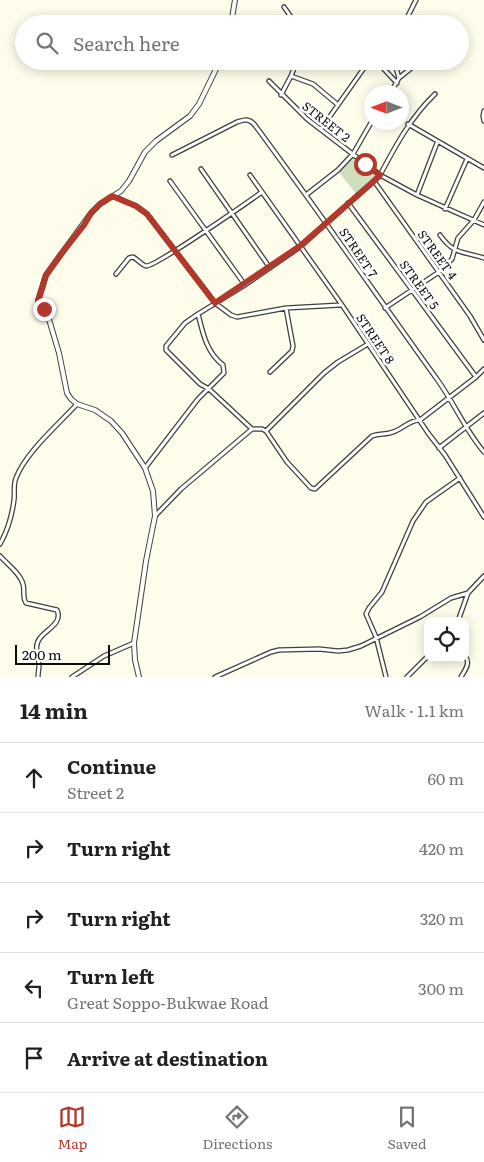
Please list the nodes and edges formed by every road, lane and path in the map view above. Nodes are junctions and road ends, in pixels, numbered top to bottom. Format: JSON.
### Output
{"nodes":[{"id":1,"x":235,"y":0,"type":"edge"},
{"id":2,"x":416,"y":0,"type":"edge"},
{"id":3,"x":284,"y":7,"type":"dead end"},
{"id":4,"x":232,"y":15,"type":"edge"},
{"id":5,"x":290,"y":15,"type":"edge"},
{"id":6,"x":408,"y":15,"type":"edge"},
{"id":7,"x":216,"y":70,"type":"edge"},
{"id":8,"x":293,"y":70,"type":"edge"},
{"id":9,"x":363,"y":70,"type":"edge"},
{"id":10,"x":385,"y":70,"type":"edge"},
{"id":11,"x":398,"y":70,"type":"edge"},
{"id":12,"x":409,"y":70,"type":"edge"},
{"id":13,"x":291,"y":76,"type":"junction"},
{"id":14,"x":399,"y":78,"type":"junction"},
{"id":15,"x":269,"y":81,"type":"dead end"},
{"id":16,"x":397,"y":83,"type":"joint"},
{"id":17,"x":435,"y":94,"type":"dead end"},
{"id":18,"x":282,"y":95,"type":"junction"},
{"id":19,"x":337,"y":104,"type":"junction"},
{"id":20,"x":484,"y":111,"type":"edge"},
{"id":21,"x":484,"y":121,"type":"edge"},
{"id":22,"x":409,"y":123,"type":"edge"},
{"id":23,"x":409,"y":125,"type":"edge"},
{"id":24,"x":321,"y":129,"type":"junction"},
{"id":25,"x":367,"y":130,"type":"edge"},
{"id":26,"x":405,"y":130,"type":"edge"},
{"id":27,"x":437,"y":143,"type":"junction"},
{"id":28,"x":352,"y":154,"type":"junction"},
{"id":29,"x":172,"y":155,"type":"dead end"},
{"id":30,"x":467,"y":159,"type":"junction"},
{"id":31,"x":484,"y":168,"type":"edge"},
{"id":32,"x":201,"y":169,"type":"dead end"},
{"id":33,"x":250,"y":175,"type":"dead end"},
{"id":34,"x":380,"y":175,"type":"junction"},
{"id":35,"x":170,"y":181,"type":"dead end"},
{"id":36,"x":374,"y":181,"type":"junction"},
{"id":37,"x":262,"y":192,"type":"junction"},
{"id":38,"x":306,"y":195,"type":"junction"},
{"id":39,"x":417,"y":195,"type":"junction"},
{"id":40,"x":112,"y":196,"type":"junction"},
{"id":41,"x":484,"y":202,"type":"edge"},
{"id":42,"x":348,"y":203,"type":"junction"},
{"id":43,"x":446,"y":209,"type":"junction"},
{"id":44,"x":232,"y":213,"type":"junction"},
{"id":45,"x":474,"y":220,"type":"junction"},
{"id":46,"x":327,"y":223,"type":"junction"},
{"id":47,"x":484,"y":226,"type":"edge"},
{"id":48,"x":205,"y":231,"type":"junction"},
{"id":49,"x":440,"y":235,"type":"dead end"},
{"id":50,"x":300,"y":246,"type":"junction"},
{"id":51,"x":176,"y":250,"type":"junction"},
{"id":52,"x":455,"y":251,"type":"junction"},
{"id":53,"x":484,"y":258,"type":"edge"},
{"id":54,"x":270,"y":268,"type":"junction"},
{"id":55,"x":438,"y":272,"type":"junction"},
{"id":56,"x":116,"y":274,"type":"dead end"},
{"id":57,"x":245,"y":285,"type":"junction"},
{"id":58,"x":412,"y":290,"type":"junction"},
{"id":59,"x":215,"y":303,"type":"junction"},
{"id":60,"x":342,"y":305,"type":"junction"},
{"id":61,"x":286,"y":308,"type":"junction"},
{"id":62,"x":385,"y":308,"type":"junction"},
{"id":63,"x":198,"y":314,"type":"junction"},
{"id":64,"x":484,"y":340,"type":"edge"},
{"id":65,"x":368,"y":344,"type":"junction"},
{"id":66,"x":484,"y":369,"type":"edge"},
{"id":67,"x":270,"y":372,"type":"dead end"},
{"id":68,"x":476,"y":377,"type":"junction"},
{"id":69,"x":209,"y":389,"type":"junction"},
{"id":70,"x":450,"y":398,"type":"junction"},
{"id":71,"x":77,"y":404,"type":"junction"},
{"id":72,"x":484,"y":414,"type":"edge"},
{"id":73,"x":420,"y":420,"type":"junction"},
{"id":74,"x":467,"y":427,"type":"junction"},
{"id":75,"x":252,"y":429,"type":"junction"},
{"id":76,"x":266,"y":431,"type":"junction"},
{"id":77,"x":439,"y":448,"type":"junction"},
{"id":78,"x":484,"y":452,"type":"edge"},
{"id":79,"x":145,"y":468,"type":"junction"},
{"id":80,"x":460,"y":478,"type":"junction"},
{"id":81,"x":484,"y":515,"type":"edge"},
{"id":82,"x":155,"y":516,"type":"junction"},
{"id":83,"x":0,"y":544,"type":"edge"},
{"id":84,"x":0,"y":556,"type":"edge"},
{"id":85,"x":484,"y":576,"type":"edge"},
{"id":86,"x":468,"y":593,"type":"junction"},
{"id":87,"x":459,"y":617,"type":"edge"},
{"id":88,"x":376,"y":637,"type":"junction"},
{"id":89,"x":134,"y":643,"type":"junction"},
{"id":90,"x":424,"y":660,"type":"edge"},
{"id":91,"x":468,"y":662,"type":"edge"},
{"id":92,"x":38,"y":677,"type":"edge"},
{"id":93,"x":72,"y":677,"type":"edge"},
{"id":94,"x":139,"y":677,"type":"edge"},
{"id":95,"x":215,"y":677,"type":"edge"},
{"id":96,"x":386,"y":677,"type":"edge"},
{"id":97,"x":407,"y":677,"type":"edge"},
{"id":98,"x":461,"y":677,"type":"edge"}],
"edges":[{"from":1,"to":4,"type":"street"},
{"from":2,"to":6,"type":"street"},
{"from":3,"to":5,"type":"street"},
{"from":7,"to":40,"type":"street"},
{"from":8,"to":13,"type":"street"},
{"from":9,"to":19,"type":"street"},
{"from":10,"to":16,"type":"street"},
{"from":11,"to":14,"type":"street"},
{"from":12,"to":14,"type":"street"},
{"from":13,"to":18,"type":"street"},
{"from":13,"to":19,"type":"street"},
{"from":14,"to":16,"type":"street"},
{"from":15,"to":18,"type":"street","name":"STREET 2"},
{"from":17,"to":22,"type":"street"},
{"from":18,"to":24,"type":"street","name":"STREET 2"},
{"from":19,"to":24,"type":"street"},
{"from":20,"to":21,"type":"street"},
{"from":23,"to":27,"type":"street"},
{"from":24,"to":28,"type":"street","name":"STREET 2"},
{"from":25,"to":28,"type":"street"},
{"from":26,"to":34,"type":"street"},
{"from":27,"to":30,"type":"street"},
{"from":27,"to":39,"type":"street"},
{"from":28,"to":34,"type":"street","name":"STREET 2"},
{"from":28,"to":38,"type":"street"},
{"from":29,"to":38,"type":"street","name":"STREET 7"},
{"from":30,"to":31,"type":"street"},
{"from":30,"to":43,"type":"street"},
{"from":32,"to":44,"type":"street"},
{"from":33,"to":37,"type":"street","name":"STREET 8"},
{"from":34,"to":36,"type":"street"},
{"from":34,"to":39,"type":"street","name":"STREET 2"},
{"from":35,"to":48,"type":"street"},
{"from":36,"to":42,"type":"street"},
{"from":36,"to":55,"type":"street","name":"STREET 4"},
{"from":37,"to":44,"type":"street"},
{"from":37,"to":50,"type":"street","name":"STREET 8"},
{"from":38,"to":46,"type":"street","name":"STREET 7"},
{"from":39,"to":43,"type":"street","name":"STREET 2"},
{"from":40,"to":51,"type":"street"},
{"from":40,"to":71,"type":"street"},
{"from":41,"to":45,"type":"street"},
{"from":42,"to":46,"type":"street"},
{"from":42,"to":58,"type":"street","name":"STREET 5"},
{"from":43,"to":45,"type":"street","name":"STREET 2"},
{"from":44,"to":48,"type":"street"},
{"from":44,"to":54,"type":"street"},
{"from":45,"to":47,"type":"street","name":"STREET 2"},
{"from":45,"to":52,"type":"street"},
{"from":46,"to":50,"type":"street"},
{"from":46,"to":62,"type":"street","name":"STREET 7"},
{"from":48,"to":51,"type":"street"},
{"from":48,"to":57,"type":"street"},
{"from":49,"to":52,"type":"street"},
{"from":50,"to":54,"type":"street"},
{"from":50,"to":60,"type":"street","name":"STREET 8"},
{"from":51,"to":56,"type":"street"},
{"from":51,"to":59,"type":"street"},
{"from":52,"to":53,"type":"street"},
{"from":52,"to":55,"type":"street"},
{"from":54,"to":57,"type":"street"},
{"from":55,"to":58,"type":"street"},
{"from":55,"to":64,"type":"street","name":"STREET 4"},
{"from":57,"to":59,"type":"street"},
{"from":58,"to":62,"type":"street"},
{"from":58,"to":68,"type":"street","name":"STREET 5"},
{"from":59,"to":61,"type":"street"},
{"from":59,"to":63,"type":"street"},
{"from":60,"to":61,"type":"street"},
{"from":60,"to":65,"type":"street","name":"STREET 8"},
{"from":61,"to":67,"type":"street"},
{"from":62,"to":70,"type":"street","name":"STREET 7"},
{"from":63,"to":69,"type":"street"},
{"from":63,"to":69,"type":"street"},
{"from":65,"to":73,"type":"street","name":"STREET 8"},
{"from":65,"to":76,"type":"street"},
{"from":66,"to":68,"type":"street"},
{"from":68,"to":70,"type":"street"},
{"from":69,"to":75,"type":"street"},
{"from":69,"to":79,"type":"street"},
{"from":70,"to":73,"type":"street"},
{"from":70,"to":74,"type":"street","name":"STREET 7"},
{"from":71,"to":79,"type":"street"},
{"from":71,"to":83,"type":"street"},
{"from":72,"to":74,"type":"street"},
{"from":73,"to":76,"type":"street"},
{"from":73,"to":77,"type":"street","name":"STREET 8"},
{"from":74,"to":77,"type":"street"},
{"from":74,"to":78,"type":"street","name":"STREET 7"},
{"from":75,"to":76,"type":"street"},
{"from":75,"to":82,"type":"street"},
{"from":77,"to":80,"type":"street","name":"STREET 8"},
{"from":79,"to":82,"type":"street"},
{"from":80,"to":81,"type":"street","name":"STREET 8"},
{"from":80,"to":88,"type":"street"},
{"from":82,"to":89,"type":"street"},
{"from":84,"to":92,"type":"street"},
{"from":85,"to":86,"type":"street"},
{"from":86,"to":87,"type":"street"},
{"from":86,"to":88,"type":"street"},
{"from":88,"to":95,"type":"street"},
{"from":88,"to":96,"type":"street"},
{"from":89,"to":93,"type":"street"},
{"from":89,"to":94,"type":"street"},
{"from":90,"to":97,"type":"street"},
{"from":91,"to":98,"type":"street"}]}
